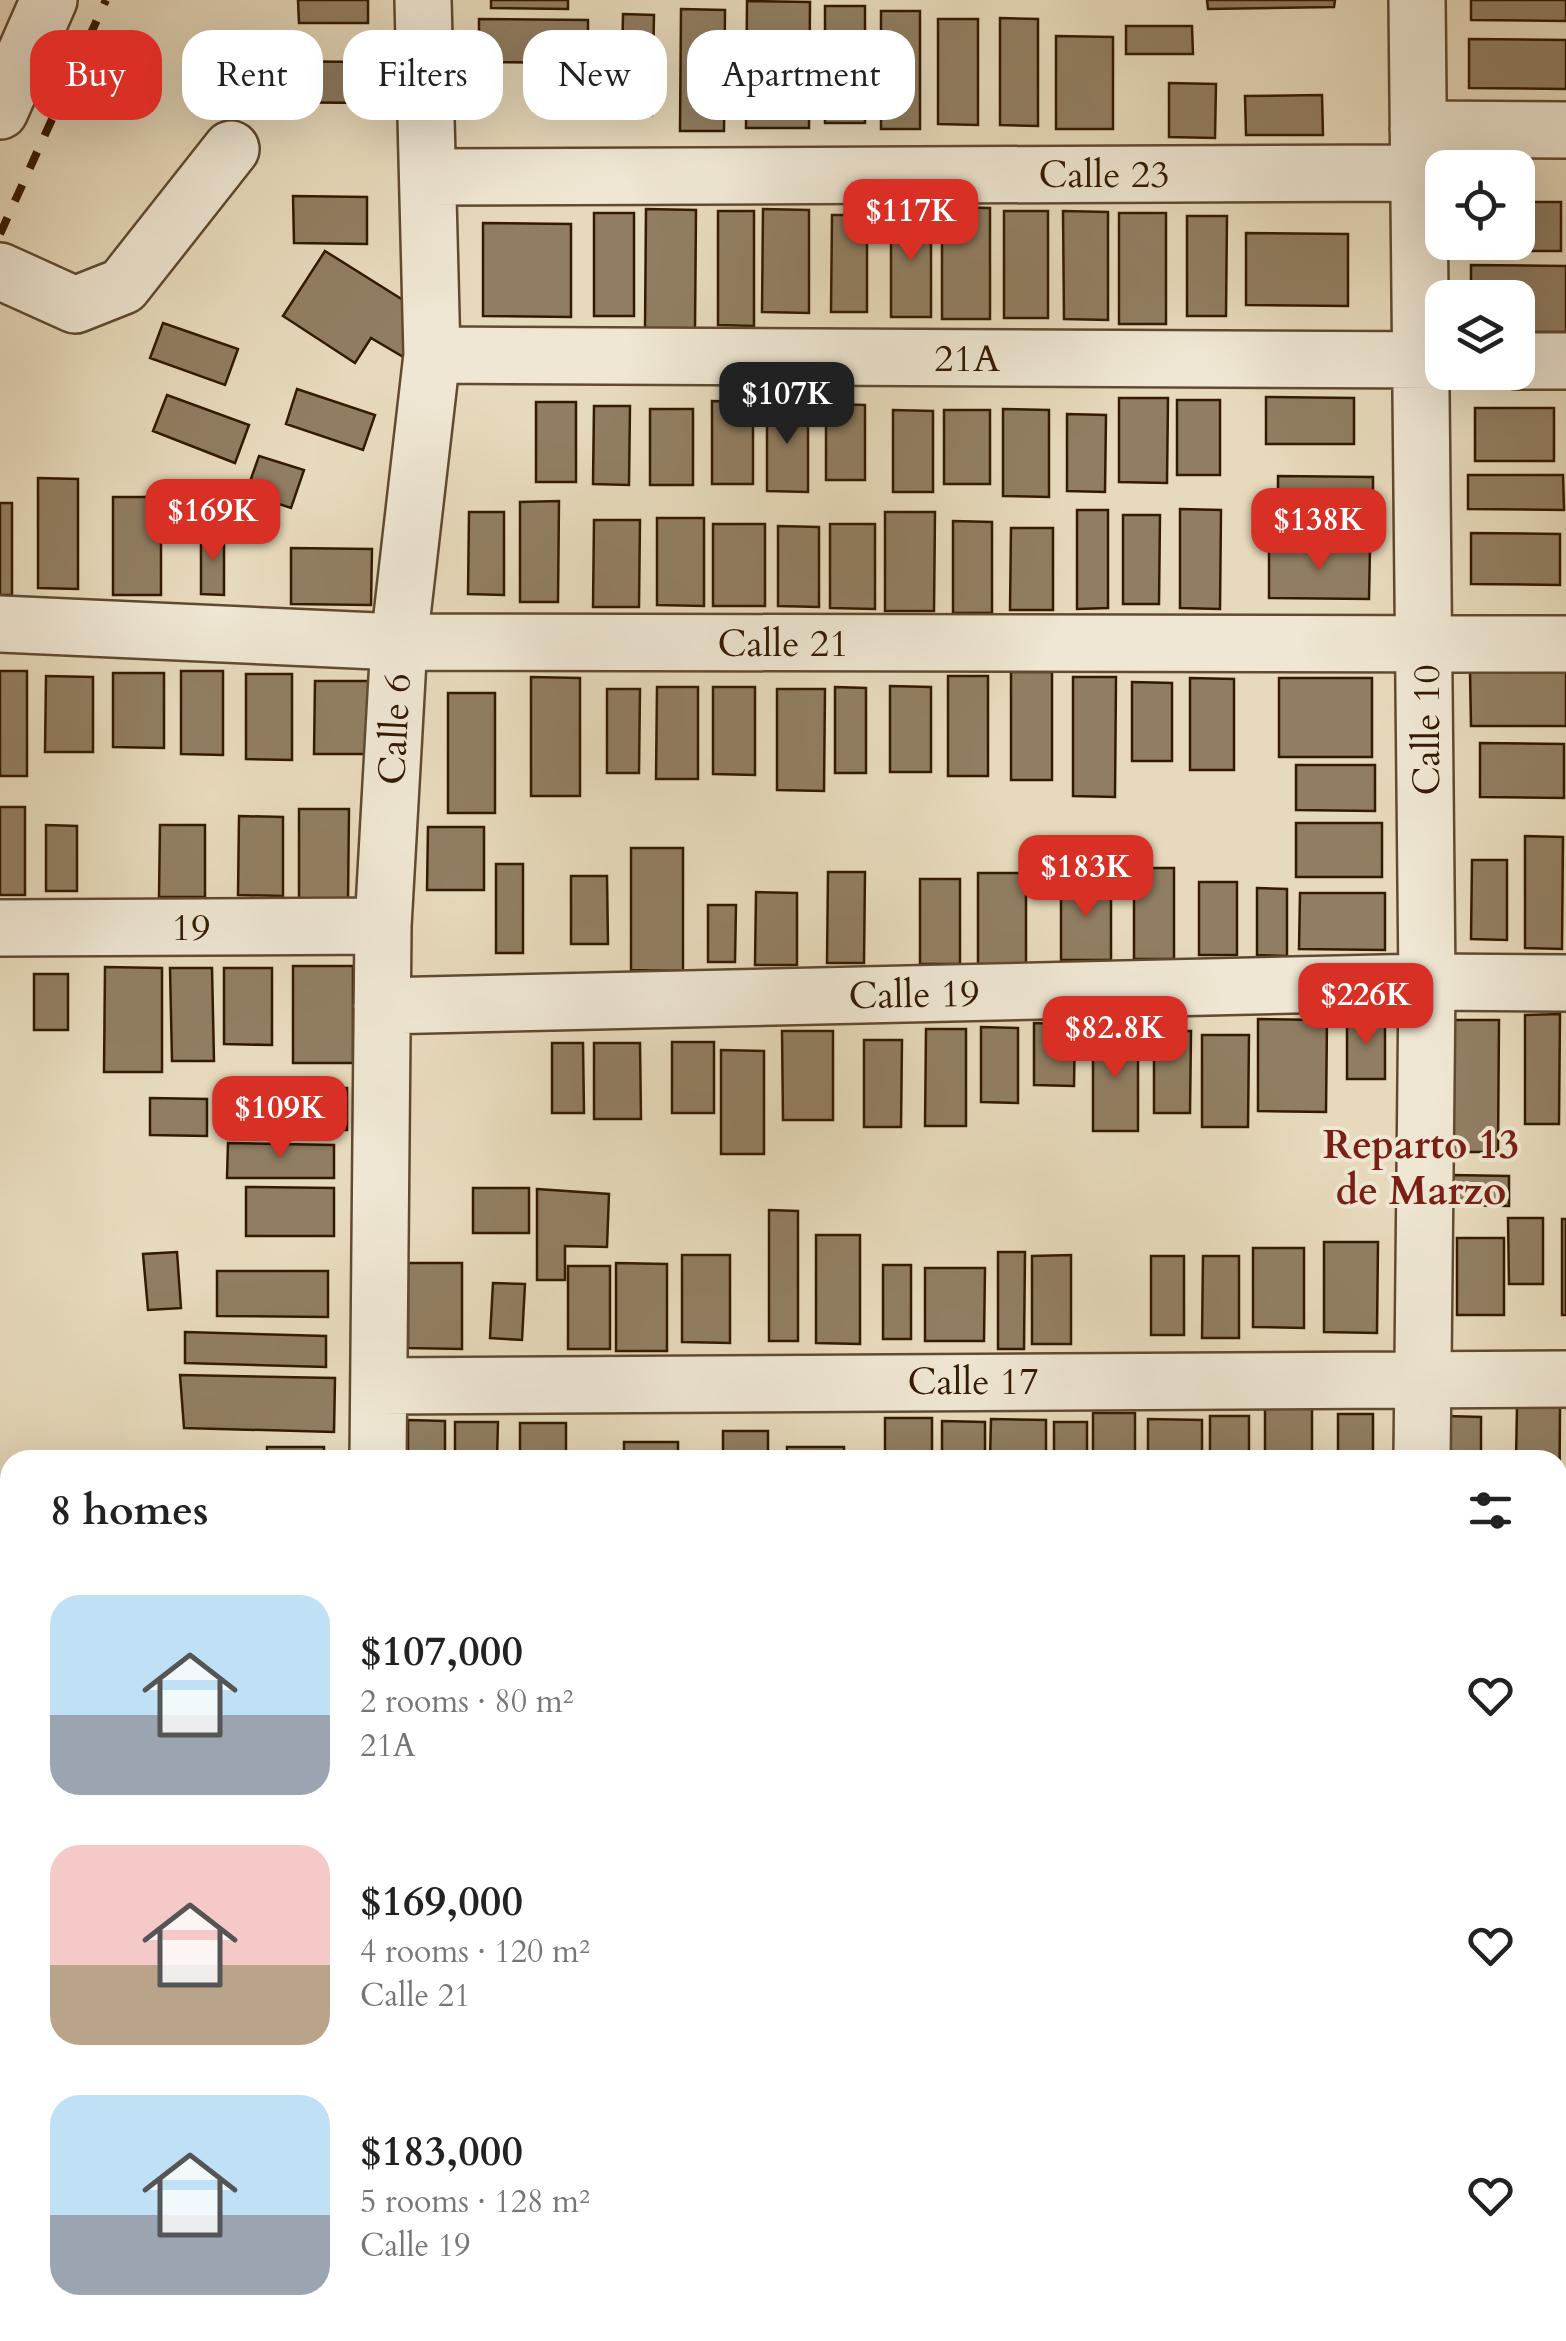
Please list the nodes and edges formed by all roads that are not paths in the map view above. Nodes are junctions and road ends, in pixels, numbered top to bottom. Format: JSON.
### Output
{"nodes":[{"id":1,"x":50,"y":0,"type":"edge"},
{"id":2,"x":423,"y":0,"type":"edge"},
{"id":3,"x":1418,"y":0,"type":"edge"},
{"id":4,"x":0,"y":111,"type":"edge"},
{"id":5,"x":1566,"y":130,"type":"edge"},
{"id":6,"x":231,"y":149,"type":"dead end"},
{"id":7,"x":1418,"y":151,"type":"junction"},
{"id":8,"x":429,"y":176,"type":"junction"},
{"id":9,"x":0,"y":272,"type":"edge"},
{"id":10,"x":1427,"y":280,"type":"edge"},
{"id":11,"x":432,"y":355,"type":"junction"},
{"id":12,"x":1425,"y":360,"type":"edge"},
{"id":13,"x":1535,"y":360,"type":"edge"},
{"id":14,"x":1566,"y":361,"type":"edge"},
{"id":15,"x":1431,"y":390,"type":"edge"},
{"id":16,"x":0,"y":624,"type":"edge"},
{"id":17,"x":399,"y":642,"type":"junction"},
{"id":18,"x":1426,"y":644,"type":"junction"},
{"id":19,"x":1566,"y":644,"type":"edge"},
{"id":20,"x":383,"y":926,"type":"junction"},
{"id":21,"x":0,"y":928,"type":"edge"},
{"id":22,"x":1428,"y":982,"type":"junction"},
{"id":23,"x":1566,"y":983,"type":"edge"},
{"id":24,"x":382,"y":1006,"type":"junction"},
{"id":25,"x":1422,"y":1378,"type":"junction"},
{"id":26,"x":1566,"y":1378,"type":"edge"},
{"id":27,"x":380,"y":1386,"type":"junction"},
{"id":28,"x":378,"y":1450,"type":"edge"},
{"id":29,"x":1422,"y":1450,"type":"edge"}],
"edges":[{"from":1,"to":4,"type":"street"},
{"from":2,"to":8,"type":"street","name":"Calle 6"},
{"from":3,"to":7,"type":"street","name":"Calle 10"},
{"from":5,"to":7,"type":"street","name":"Calle 23"},
{"from":6,"to":9,"type":"street"},
{"from":7,"to":8,"type":"street","name":"Calle 23"},
{"from":7,"to":10,"type":"street","name":"Calle 10"},
{"from":8,"to":11,"type":"street","name":"Calle 6"},
{"from":11,"to":12,"type":"street","name":"21A"},
{"from":11,"to":17,"type":"street","name":"Calle 6"},
{"from":13,"to":14,"type":"street"},
{"from":15,"to":18,"type":"street","name":"Calle 10"},
{"from":16,"to":17,"type":"street","name":"Calle 21"},
{"from":17,"to":18,"type":"street","name":"Calle 21"},
{"from":17,"to":20,"type":"street","name":"Calle 6"},
{"from":18,"to":19,"type":"street","name":"Calle 21"},
{"from":18,"to":22,"type":"street","name":"Calle 10"},
{"from":20,"to":21,"type":"street","name":"19"},
{"from":20,"to":24,"type":"street","name":"Calle 6"},
{"from":22,"to":23,"type":"street","name":"Calle 19"},
{"from":22,"to":24,"type":"street","name":"Calle 19"},
{"from":22,"to":25,"type":"street","name":"Calle 10"},
{"from":24,"to":27,"type":"street","name":"Calle 6"},
{"from":25,"to":26,"type":"street","name":"Calle 17"},
{"from":25,"to":27,"type":"street","name":"Calle 17"},
{"from":25,"to":29,"type":"street","name":"Calle 10"},
{"from":27,"to":28,"type":"street","name":"Calle 6"}]}
